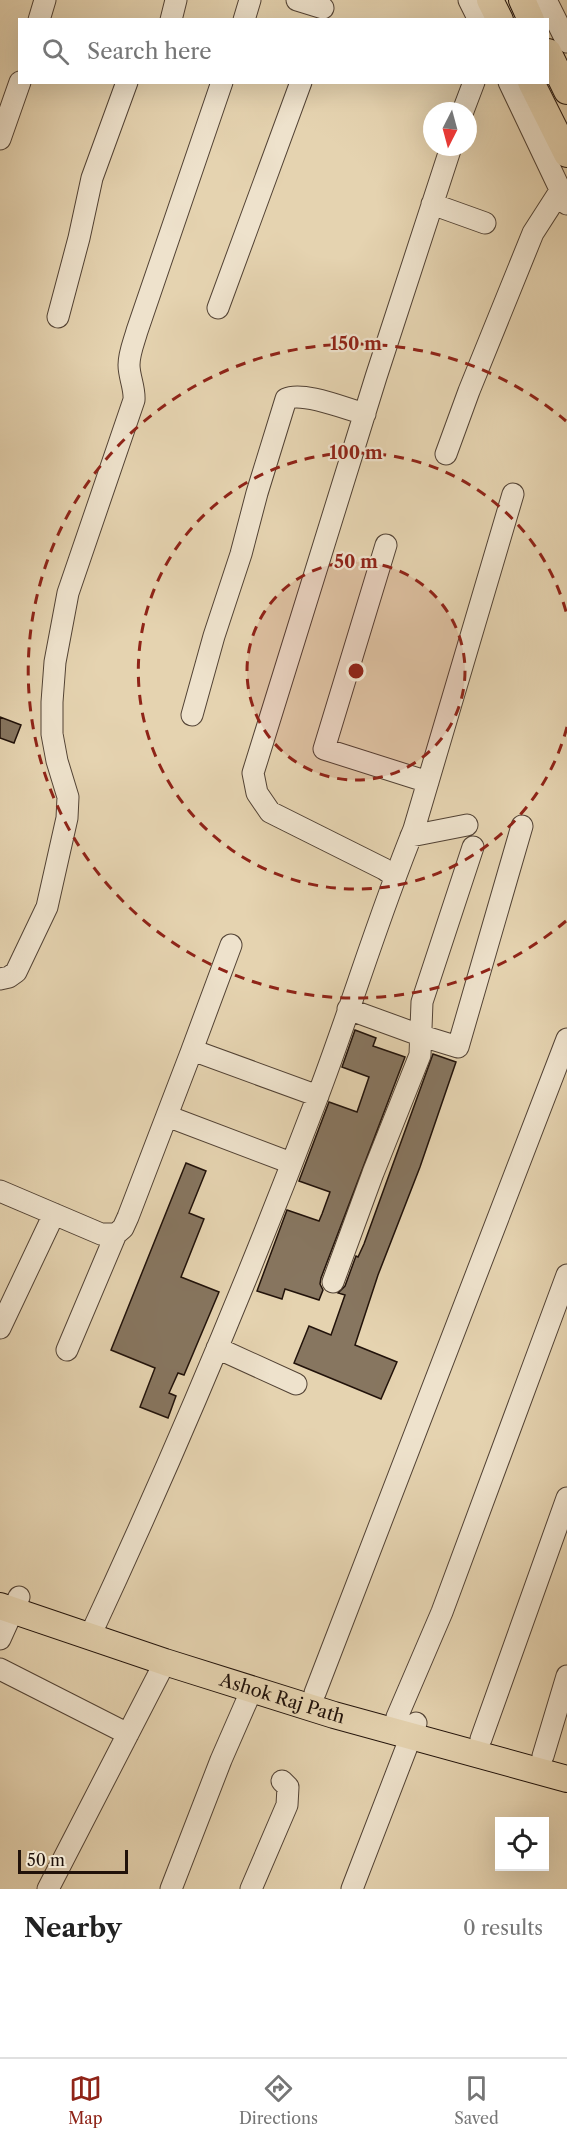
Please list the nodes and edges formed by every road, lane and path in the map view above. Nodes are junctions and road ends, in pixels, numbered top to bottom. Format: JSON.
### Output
{"nodes":[{"id":1,"x":45,"y":0,"type":"edge"},
{"id":2,"x":176,"y":0,"type":"edge"},
{"id":3,"x":250,"y":0,"type":"edge"},
{"id":4,"x":297,"y":0,"type":"edge"},
{"id":5,"x":469,"y":0,"type":"edge"},
{"id":6,"x":490,"y":0,"type":"edge"},
{"id":7,"x":522,"y":0,"type":"edge"},
{"id":8,"x":546,"y":0,"type":"edge"},
{"id":9,"x":322,"y":9,"type":"edge"},
{"id":10,"x":40,"y":18,"type":"edge"},
{"id":11,"x":172,"y":18,"type":"edge"},
{"id":12,"x":245,"y":18,"type":"edge"},
{"id":13,"x":478,"y":18,"type":"edge"},
{"id":14,"x":499,"y":18,"type":"edge"},
{"id":15,"x":530,"y":18,"type":"edge"},
{"id":16,"x":561,"y":36,"type":"edge"},
{"id":17,"x":19,"y":84,"type":"edge"},
{"id":18,"x":126,"y":84,"type":"edge"},
{"id":19,"x":221,"y":84,"type":"edge"},
{"id":20,"x":300,"y":84,"type":"edge"},
{"id":21,"x":473,"y":84,"type":"edge"},
{"id":22,"x":510,"y":84,"type":"edge"},
{"id":23,"x":532,"y":84,"type":"edge"},
{"id":24,"x":567,"y":91,"type":"edge"},
{"id":25,"x":466,"y":102,"type":"edge"},
{"id":26,"x":0,"y":140,"type":"edge"},
{"id":27,"x":567,"y":154,"type":"edge"},
{"id":28,"x":448,"y":156,"type":"edge"},
{"id":29,"x":564,"y":197,"type":"edge"},
{"id":30,"x":432,"y":204,"type":"junction"},
{"id":31,"x":485,"y":223,"type":"dead end"},
{"id":32,"x":218,"y":308,"type":"dead end"},
{"id":33,"x":58,"y":317,"type":"dead end"},
{"id":34,"x":364,"y":414,"type":"junction"},
{"id":35,"x":446,"y":454,"type":"dead end"},
{"id":36,"x":513,"y":494,"type":"dead end"},
{"id":37,"x":386,"y":545,"type":"dead end"},
{"id":38,"x":192,"y":715,"type":"dead end"},
{"id":39,"x":428,"y":783,"type":"junction"},
{"id":40,"x":467,"y":825,"type":"dead end"},
{"id":41,"x":522,"y":826,"type":"dead end"},
{"id":42,"x":411,"y":836,"type":"junction"},
{"id":43,"x":473,"y":847,"type":"dead end"},
{"id":44,"x":394,"y":876,"type":"junction"},
{"id":45,"x":231,"y":945,"type":"dead end"},
{"id":46,"x":0,"y":980,"type":"edge"},
{"id":47,"x":348,"y":1009,"type":"junction"},
{"id":48,"x":422,"y":1036,"type":"junction"},
{"id":49,"x":567,"y":1039,"type":"edge"},
{"id":50,"x":192,"y":1050,"type":"junction"},
{"id":51,"x":318,"y":1096,"type":"junction"},
{"id":52,"x":167,"y":1116,"type":"junction"},
{"id":53,"x":291,"y":1163,"type":"junction"},
{"id":54,"x":0,"y":1191,"type":"edge"},
{"id":55,"x":54,"y":1214,"type":"junction"},
{"id":56,"x":116,"y":1234,"type":"junction"},
{"id":57,"x":567,"y":1275,"type":"edge"},
{"id":58,"x":333,"y":1282,"type":"dead end"},
{"id":59,"x":0,"y":1328,"type":"edge"},
{"id":60,"x":217,"y":1348,"type":"junction"},
{"id":61,"x":67,"y":1350,"type":"dead end"},
{"id":62,"x":296,"y":1383,"type":"dead end"},
{"id":63,"x":567,"y":1498,"type":"edge"},
{"id":64,"x":8,"y":1601,"type":"edge"},
{"id":65,"x":93,"y":1630,"type":"junction"},
{"id":66,"x":0,"y":1639,"type":"edge"},
{"id":67,"x":165,"y":1662,"type":"junction"},
{"id":68,"x":0,"y":1668,"type":"edge"},
{"id":69,"x":567,"y":1676,"type":"edge"},
{"id":70,"x":252,"y":1689,"type":"junction"},
{"id":71,"x":315,"y":1693,"type":"junction"},
{"id":72,"x":408,"y":1725,"type":"junction"},
{"id":73,"x":128,"y":1734,"type":"junction"},
{"id":74,"x":481,"y":1739,"type":"junction"},
{"id":75,"x":543,"y":1756,"type":"junction"},
{"id":76,"x":567,"y":1763,"type":"edge"},
{"id":77,"x":567,"y":1779,"type":"edge"},
{"id":78,"x":282,"y":1781,"type":"dead end"},
{"id":79,"x":48,"y":1889,"type":"edge"},
{"id":80,"x":171,"y":1889,"type":"edge"},
{"id":81,"x":251,"y":1889,"type":"edge"},
{"id":82,"x":352,"y":1889,"type":"edge"}],
"edges":[{"from":1,"to":10,"type":"street"},
{"from":2,"to":11,"type":"street"},
{"from":3,"to":12,"type":"street"},
{"from":4,"to":9,"type":"street"},
{"from":5,"to":13,"type":"street"},
{"from":6,"to":14,"type":"main road"},
{"from":7,"to":15,"type":"main road"},
{"from":8,"to":16,"type":"street"},
{"from":16,"to":24,"type":"main road"},
{"from":17,"to":26,"type":"street"},
{"from":18,"to":33,"type":"street"},
{"from":19,"to":46,"type":"street"},
{"from":20,"to":32,"type":"street"},
{"from":21,"to":25,"type":"street"},
{"from":22,"to":29,"type":"street"},
{"from":23,"to":27,"type":"main road"},
{"from":28,"to":30,"type":"street"},
{"from":29,"to":35,"type":"street"},
{"from":30,"to":31,"type":"street"},
{"from":30,"to":34,"type":"street"},
{"from":34,"to":38,"type":"street"},
{"from":34,"to":44,"type":"street"},
{"from":36,"to":39,"type":"street"},
{"from":37,"to":39,"type":"street"},
{"from":39,"to":42,"type":"street"},
{"from":40,"to":42,"type":"street"},
{"from":41,"to":48,"type":"street"},
{"from":42,"to":44,"type":"street"},
{"from":43,"to":48,"type":"street"},
{"from":44,"to":47,"type":"street"},
{"from":45,"to":50,"type":"street"},
{"from":47,"to":48,"type":"street"},
{"from":47,"to":51,"type":"street"},
{"from":48,"to":58,"type":"street"},
{"from":49,"to":71,"type":"street"},
{"from":50,"to":51,"type":"street"},
{"from":50,"to":52,"type":"street"},
{"from":51,"to":53,"type":"street"},
{"from":52,"to":53,"type":"street"},
{"from":52,"to":56,"type":"street"},
{"from":53,"to":60,"type":"street"},
{"from":54,"to":55,"type":"street"},
{"from":55,"to":56,"type":"street"},
{"from":55,"to":59,"type":"street"},
{"from":56,"to":61,"type":"street"},
{"from":57,"to":72,"type":"street"},
{"from":60,"to":62,"type":"street"},
{"from":60,"to":65,"type":"street"},
{"from":63,"to":74,"type":"street"},
{"from":64,"to":65,"type":"main road","name":"Ashok Raj Path"},
{"from":64,"to":66,"type":"street"},
{"from":65,"to":67,"type":"main road","name":"Ashok Raj Path"},
{"from":65,"to":71,"type":"main road","name":"Ashok Raj Path"},
{"from":67,"to":70,"type":"main road","name":"Ashok Raj Path"},
{"from":67,"to":73,"type":"street"},
{"from":68,"to":73,"type":"street"},
{"from":69,"to":75,"type":"street"},
{"from":70,"to":72,"type":"main road","name":"Ashok Raj Path"},
{"from":70,"to":80,"type":"street"},
{"from":71,"to":72,"type":"main road","name":"Ashok Raj Path"},
{"from":72,"to":74,"type":"main road","name":"Ashok Raj Path"},
{"from":72,"to":77,"type":"main road","name":"Ashok Raj Path"},
{"from":72,"to":82,"type":"street"},
{"from":73,"to":79,"type":"street"},
{"from":74,"to":75,"type":"main road","name":"Ashok Raj Path"},
{"from":75,"to":76,"type":"main road","name":"Ashok Raj Path"},
{"from":78,"to":81,"type":"street"}]}
